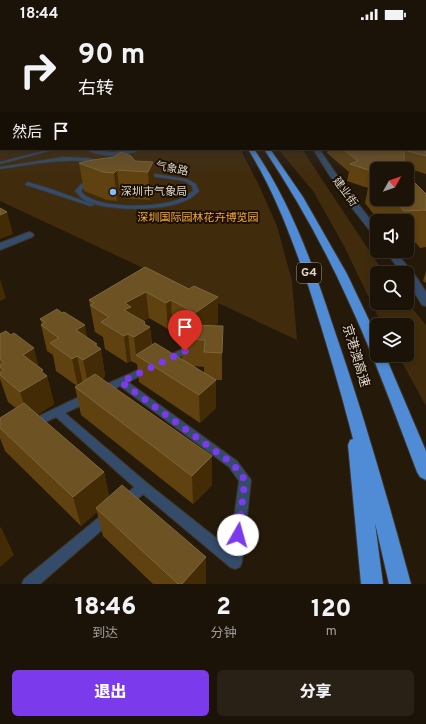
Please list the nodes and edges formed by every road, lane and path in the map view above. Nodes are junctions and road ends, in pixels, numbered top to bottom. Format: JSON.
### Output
{"nodes":[{"id":1,"x":51,"y":150,"type":"edge"},
{"id":2,"x":92,"y":150,"type":"edge"},
{"id":3,"x":135,"y":150,"type":"edge"},
{"id":4,"x":252,"y":150,"type":"edge"},
{"id":5,"x":268,"y":150,"type":"edge"},
{"id":6,"x":317,"y":150,"type":"edge"},
{"id":7,"x":0,"y":163,"type":"edge"},
{"id":8,"x":106,"y":163,"type":"edge"},
{"id":9,"x":0,"y":168,"type":"edge"},
{"id":10,"x":137,"y":172,"type":"edge"},
{"id":11,"x":100,"y":181,"type":"edge"},
{"id":12,"x":28,"y":184,"type":"dead end"},
{"id":13,"x":132,"y":207,"type":"junction"},
{"id":14,"x":370,"y":225,"type":"edge"},
{"id":15,"x":29,"y":235,"type":"dead end"},
{"id":16,"x":0,"y":247,"type":"edge"},
{"id":17,"x":396,"y":258,"type":"edge"},
{"id":18,"x":426,"y":302,"type":"edge"},
{"id":19,"x":370,"y":334,"type":"edge"},
{"id":20,"x":185,"y":351,"type":"edge"},
{"id":21,"x":381,"y":362,"type":"edge"},
{"id":22,"x":121,"y":382,"type":"junction"},
{"id":23,"x":351,"y":404,"type":"junction"},
{"id":24,"x":57,"y":412,"type":"junction"},
{"id":25,"x":21,"y":430,"type":"edge"},
{"id":26,"x":426,"y":472,"type":"edge"},
{"id":27,"x":143,"y":487,"type":"junction"},
{"id":28,"x":29,"y":584,"type":"edge"},
{"id":29,"x":372,"y":584,"type":"edge"},
{"id":30,"x":400,"y":584,"type":"edge"}],
"edges":[{"from":1,"to":7,"type":"lane"},
{"from":2,"to":3,"type":"lane"},
{"from":4,"to":23,"type":"highway","name":"京港澳高速","number":"G4"},
{"from":5,"to":19,"type":"highway","name":"京港澳高速","number":"G4"},
{"from":6,"to":14,"type":"street","name":"建业街"},
{"from":8,"to":9,"type":"lane"},
{"from":10,"to":13,"type":"lane","name":"气象路"},
{"from":11,"to":13,"type":"lane"},
{"from":12,"to":13,"type":"lane"},
{"from":15,"to":16,"type":"street"},
{"from":17,"to":18,"type":"street"},
{"from":20,"to":22,"type":"lane"},
{"from":21,"to":26,"type":"highway","name":"京港澳高速"},
{"from":22,"to":24,"type":"lane"},
{"from":22,"to":27,"type":"lane"},
{"from":23,"to":29,"type":"highway"},
{"from":23,"to":30,"type":"highway","name":"京港澳高速","number":"G4"},
{"from":24,"to":25,"type":"lane"},
{"from":24,"to":27,"type":"lane"},
{"from":27,"to":28,"type":"lane"}]}
